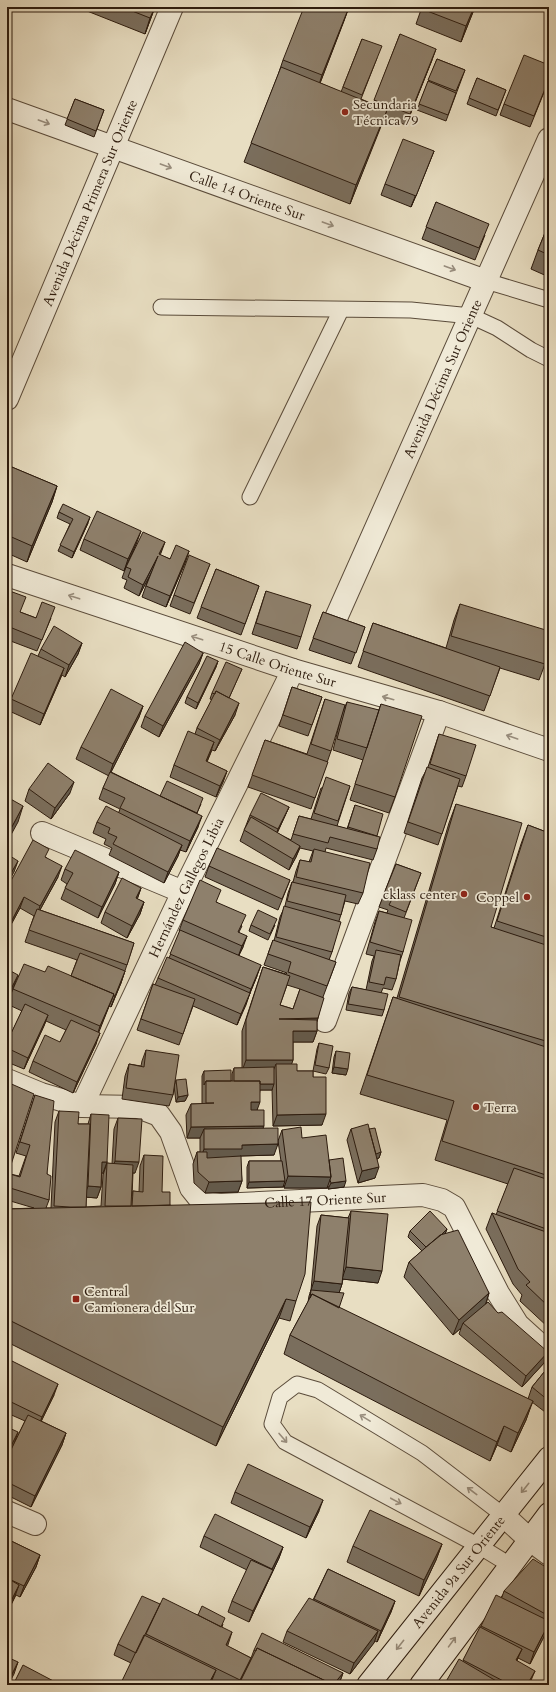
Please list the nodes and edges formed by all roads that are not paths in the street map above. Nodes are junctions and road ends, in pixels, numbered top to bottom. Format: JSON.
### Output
{"nodes":[{"id":1,"x":172,"y":7,"type":"edge"},
{"id":2,"x":7,"y":109,"type":"edge"},
{"id":3,"x":549,"y":139,"type":"edge"},
{"id":4,"x":113,"y":147,"type":"junction"},
{"id":5,"x":486,"y":281,"type":"junction"},
{"id":6,"x":549,"y":300,"type":"edge"},
{"id":7,"x":161,"y":306,"type":"dead end"},
{"id":8,"x":341,"y":310,"type":"junction"},
{"id":9,"x":471,"y":316,"type":"junction"},
{"id":10,"x":549,"y":359,"type":"edge"},
{"id":11,"x":7,"y":399,"type":"edge"},
{"id":12,"x":250,"y":497,"type":"dead end"},
{"id":13,"x":7,"y":575,"type":"edge"},
{"id":14,"x":336,"y":618,"type":"edge"},
{"id":15,"x":293,"y":670,"type":"junction"},
{"id":16,"x":439,"y":712,"type":"junction"},
{"id":17,"x":549,"y":750,"type":"edge"},
{"id":18,"x":42,"y":833,"type":"dead end"},
{"id":19,"x":183,"y":892,"type":"junction"},
{"id":20,"x":325,"y":1021,"type":"dead end"},
{"id":21,"x":7,"y":1080,"type":"edge"},
{"id":22,"x":82,"y":1106,"type":"junction"},
{"id":23,"x":549,"y":1353,"type":"edge"},
{"id":24,"x":549,"y":1458,"type":"edge"},
{"id":25,"x":7,"y":1512,"type":"edge"},
{"id":26,"x":549,"y":1514,"type":"edge"},
{"id":27,"x":503,"y":1515,"type":"junction"},
{"id":28,"x":35,"y":1524,"type":"dead end"},
{"id":29,"x":530,"y":1540,"type":"junction"},
{"id":30,"x":479,"y":1546,"type":"junction"},
{"id":31,"x":549,"y":1554,"type":"edge"},
{"id":32,"x":510,"y":1564,"type":"junction"},
{"id":33,"x":368,"y":1685,"type":"edge"},
{"id":34,"x":421,"y":1685,"type":"edge"}],
"edges":[{"from":1,"to":4,"type":"street","name":"Avenida Décima Primera Sur Oriente"},
{"from":2,"to":4,"type":"street","name":"Calle 14 Oriente Sur","one_way":true},
{"from":3,"to":5,"type":"street","name":"Avenida Décima Sur Oriente"},
{"from":4,"to":5,"type":"street","name":"Calle 14 Oriente Sur","one_way":true},
{"from":4,"to":11,"type":"street","name":"Avenida Décima Primera Sur Oriente"},
{"from":5,"to":6,"type":"lane"},
{"from":5,"to":9,"type":"street","name":"Avenida Décima Sur Oriente"},
{"from":7,"to":8,"type":"lane"},
{"from":8,"to":9,"type":"lane"},
{"from":8,"to":12,"type":"lane"},
{"from":9,"to":10,"type":"lane"},
{"from":9,"to":14,"type":"street","name":"Avenida Décima Sur Oriente"},
{"from":15,"to":13,"type":"street","name":"15 Calle Oriente Sur","one_way":true},
{"from":16,"to":15,"type":"street","name":"15 Calle Oriente Sur","one_way":true},
{"from":15,"to":19,"type":"street","name":"Hernández Gallegos Libia"},
{"from":17,"to":16,"type":"street","name":"15 Calle Oriente Sur","one_way":true},
{"from":16,"to":20,"type":"street"},
{"from":18,"to":19,"type":"street"},
{"from":19,"to":22,"type":"street","name":"Hernández Gallegos Libia"},
{"from":21,"to":22,"type":"street","name":"Calle 17 Oriente Sur"},
{"from":22,"to":23,"type":"street","name":"Calle 17 Oriente Sur"},
{"from":24,"to":27,"type":"street","name":"Avenida 9a Sur Oriente","one_way":true},
{"from":25,"to":28,"type":"street"},
{"from":26,"to":29,"type":"street"},
{"from":27,"to":29,"type":"street"},
{"from":27,"to":30,"type":"street","name":"Avenida 9a Sur Oriente"},
{"from":27,"to":30,"type":"lane","one_way":true},
{"from":29,"to":31,"type":"street"},
{"from":29,"to":32,"type":"street"},
{"from":30,"to":32,"type":"lane"},
{"from":30,"to":33,"type":"street","name":"Avenida 9a Sur Oriente","one_way":true},
{"from":34,"to":32,"type":"street","one_way":true}]}
